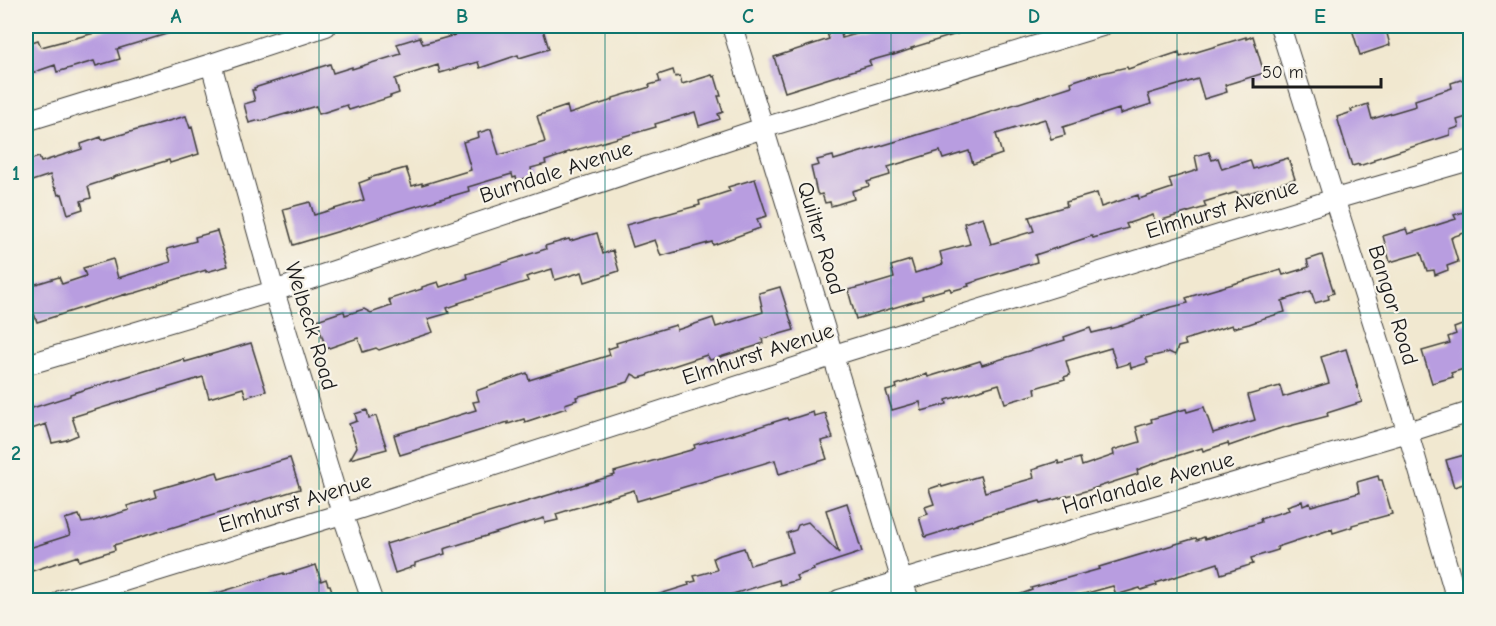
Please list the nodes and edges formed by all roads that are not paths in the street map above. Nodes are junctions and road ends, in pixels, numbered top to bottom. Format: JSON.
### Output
{"nodes":[{"id":1,"x":326,"y":26,"type":"edge"},
{"id":2,"x":732,"y":26,"type":"edge"},
{"id":3,"x":1102,"y":26,"type":"edge"},
{"id":4,"x":1280,"y":26,"type":"edge"},
{"id":5,"x":211,"y":64,"type":"junction"},
{"id":6,"x":26,"y":121,"type":"edge"},
{"id":7,"x":763,"y":128,"type":"junction"},
{"id":8,"x":1470,"y":160,"type":"edge"},
{"id":9,"x":1335,"y":200,"type":"junction"},
{"id":10,"x":274,"y":291,"type":"junction"},
{"id":11,"x":832,"y":356,"type":"junction"},
{"id":12,"x":26,"y":365,"type":"edge"},
{"id":13,"x":1470,"y":412,"type":"edge"},
{"id":14,"x":1408,"y":432,"type":"junction"},
{"id":15,"x":342,"y":513,"type":"junction"},
{"id":16,"x":902,"y":581,"type":"junction"},
{"id":17,"x":62,"y":600,"type":"edge"},
{"id":18,"x":372,"y":600,"type":"edge"},
{"id":19,"x":839,"y":600,"type":"edge"},
{"id":20,"x":909,"y":600,"type":"edge"},
{"id":21,"x":1457,"y":600,"type":"edge"}],
"edges":[{"from":1,"to":5,"type":"street"},
{"from":2,"to":7,"type":"street","name":"Quilter Road"},
{"from":3,"to":7,"type":"street","name":"Burndale Avenue"},
{"from":4,"to":9,"type":"street","name":"Bangor Road"},
{"from":5,"to":6,"type":"street"},
{"from":5,"to":10,"type":"street","name":"Welbeck Road"},
{"from":7,"to":10,"type":"street","name":"Burndale Avenue"},
{"from":7,"to":11,"type":"street","name":"Quilter Road"},
{"from":8,"to":9,"type":"street","name":"Elmhurst Avenue"},
{"from":9,"to":11,"type":"street","name":"Elmhurst Avenue"},
{"from":9,"to":14,"type":"street","name":"Bangor Road"},
{"from":10,"to":12,"type":"street","name":"Burndale Avenue"},
{"from":10,"to":15,"type":"street","name":"Welbeck Road"},
{"from":11,"to":15,"type":"street","name":"Elmhurst Avenue"},
{"from":11,"to":16,"type":"street","name":"Quilter Road"},
{"from":13,"to":14,"type":"street","name":"Harlandale Avenue"},
{"from":14,"to":16,"type":"street","name":"Harlandale Avenue"},
{"from":14,"to":21,"type":"street","name":"Bangor Road"},
{"from":15,"to":17,"type":"street","name":"Elmhurst Avenue"},
{"from":15,"to":18,"type":"street","name":"Welbeck Road"},
{"from":16,"to":19,"type":"street","name":"Harlandale Avenue"},
{"from":16,"to":20,"type":"street","name":"Quilter Road"}]}
